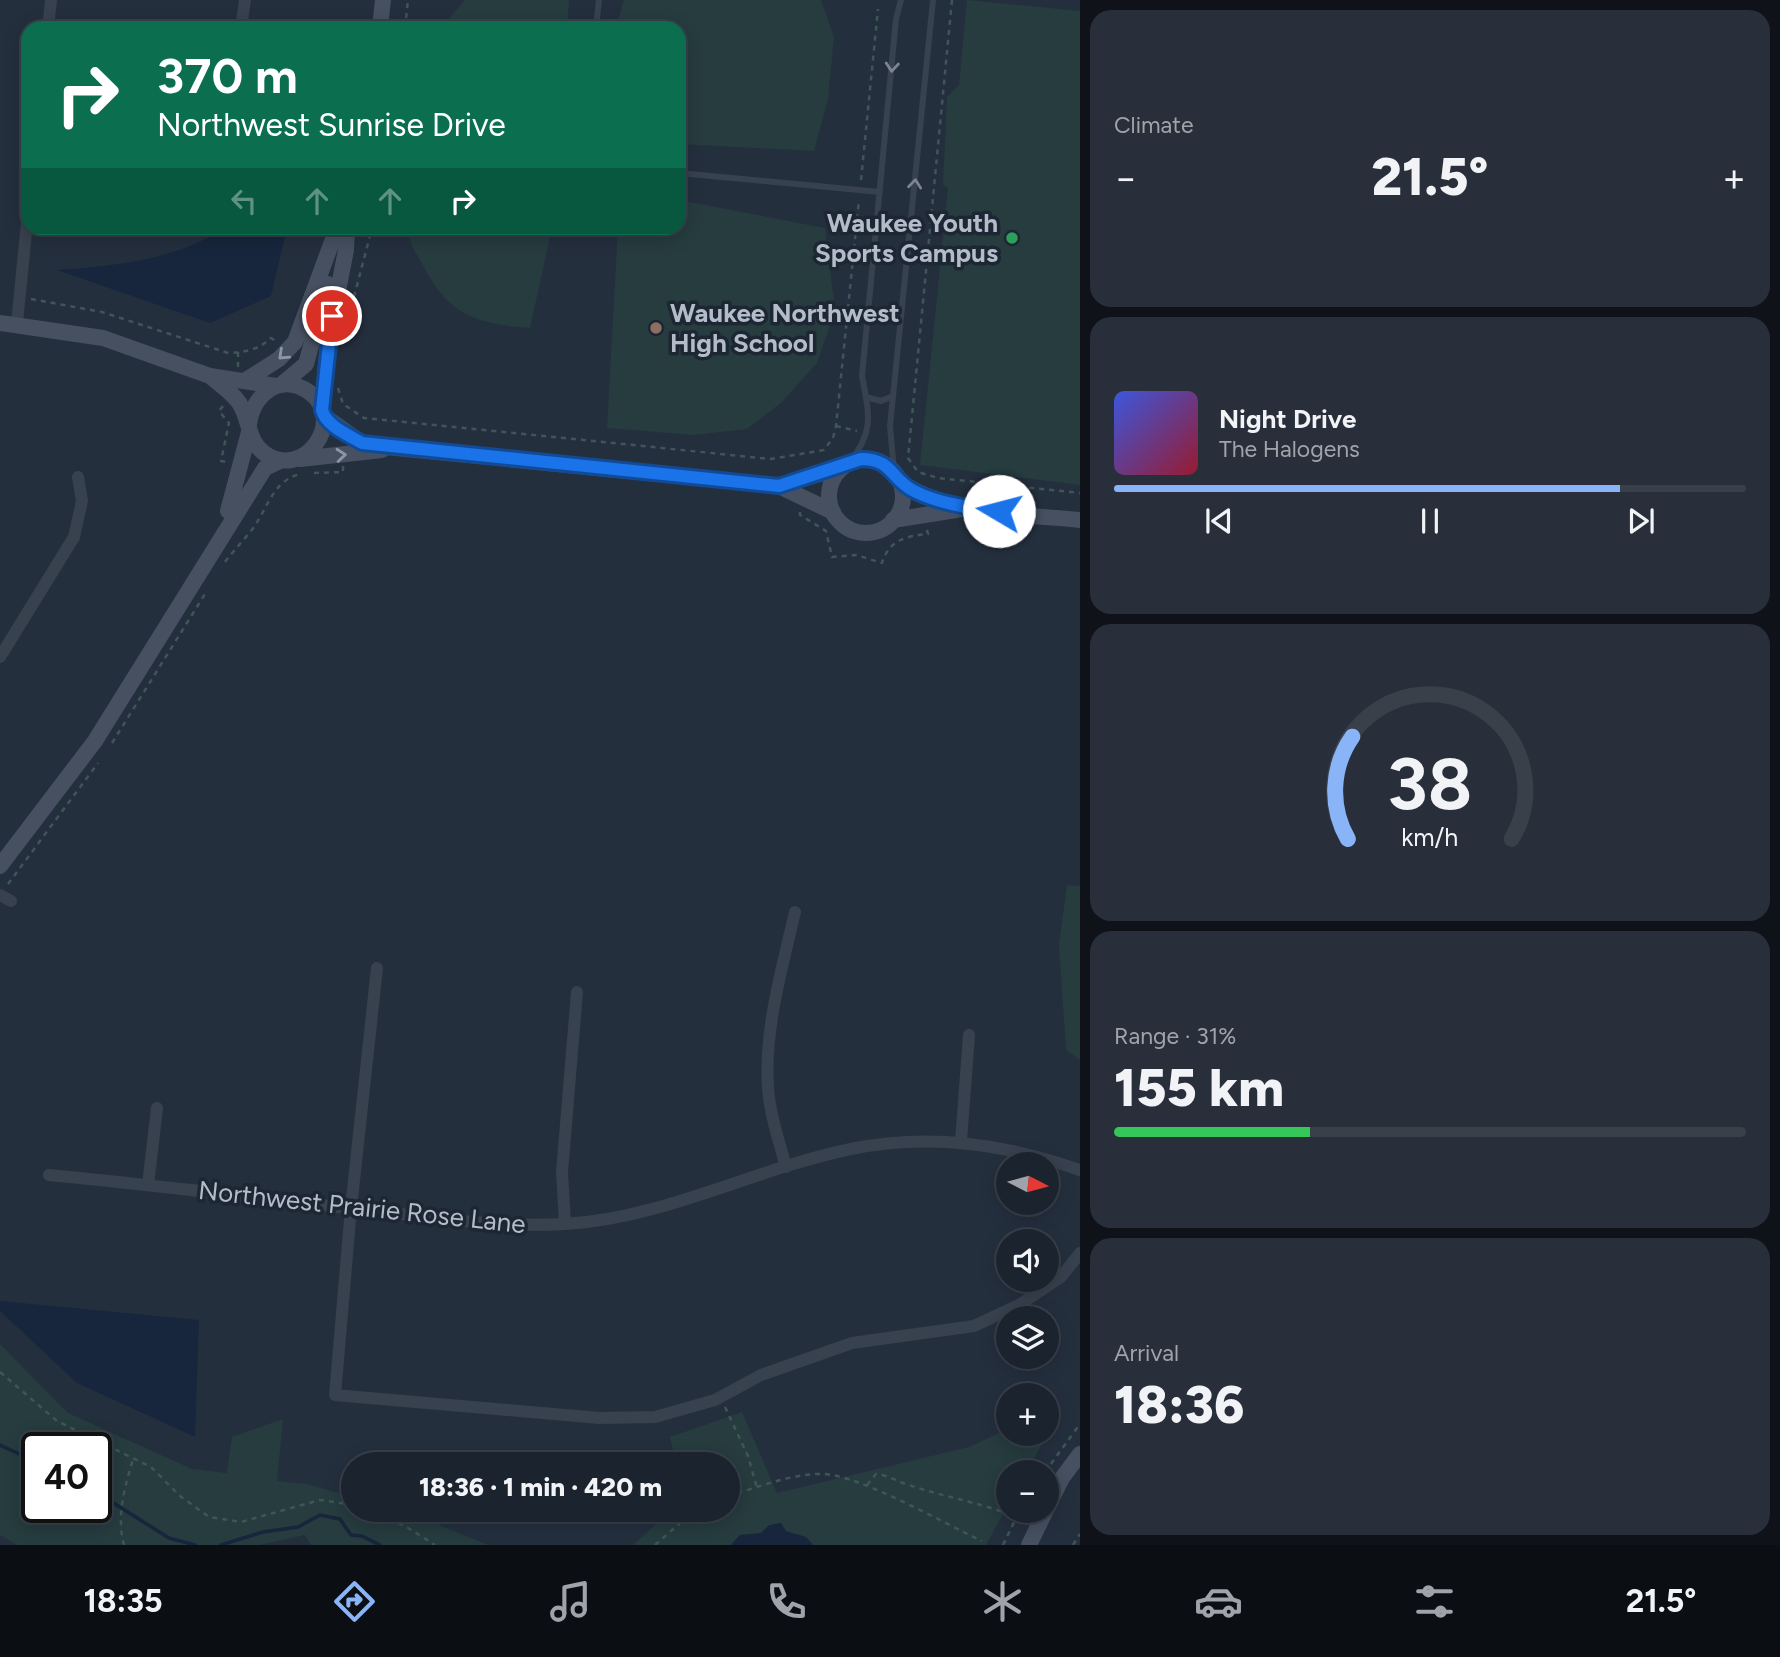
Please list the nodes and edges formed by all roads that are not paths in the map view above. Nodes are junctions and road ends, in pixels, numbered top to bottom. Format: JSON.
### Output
{"nodes":[{"id":1,"x":51,"y":0,"type":"edge"},
{"id":2,"x":245,"y":0,"type":"edge"},
{"id":3,"x":383,"y":0,"type":"edge"},
{"id":4,"x":599,"y":0,"type":"edge"},
{"id":5,"x":901,"y":0,"type":"edge"},
{"id":6,"x":933,"y":0,"type":"edge"},
{"id":7,"x":49,"y":21,"type":"edge"},
{"id":8,"x":242,"y":21,"type":"edge"},
{"id":9,"x":381,"y":21,"type":"edge"},
{"id":10,"x":597,"y":21,"type":"edge"},
{"id":11,"x":686,"y":174,"type":"edge"},
{"id":12,"x":880,"y":192,"type":"junction"},
{"id":13,"x":26,"y":235,"type":"edge"},
{"id":14,"x":337,"y":235,"type":"edge"},
{"id":15,"x":342,"y":235,"type":"edge"},
{"id":16,"x":345,"y":235,"type":"edge"},
{"id":17,"x":0,"y":323,"type":"edge"},
{"id":18,"x":17,"y":323,"type":"junction"},
{"id":19,"x":211,"y":376,"type":"junction"},
{"id":20,"x":246,"y":380,"type":"junction"},
{"id":21,"x":279,"y":385,"type":"junction"},
{"id":22,"x":893,"y":396,"type":"junction"},
{"id":23,"x":866,"y":397,"type":"junction"},
{"id":24,"x":323,"y":413,"type":"junction"},
{"id":25,"x":249,"y":429,"type":"junction"},
{"id":26,"x":391,"y":448,"type":"junction"},
{"id":27,"x":286,"y":460,"type":"junction"},
{"id":28,"x":846,"y":465,"type":"junction"},
{"id":29,"x":78,"y":477,"type":"dead end"},
{"id":30,"x":897,"y":477,"type":"junction"},
{"id":31,"x":779,"y":486,"type":"junction"},
{"id":32,"x":971,"y":508,"type":"junction"},
{"id":33,"x":834,"y":512,"type":"junction"},
{"id":34,"x":893,"y":520,"type":"junction"},
{"id":35,"x":1080,"y":520,"type":"edge"},
{"id":36,"x":204,"y":562,"type":"junction"},
{"id":37,"x":0,"y":657,"type":"edge"},
{"id":38,"x":0,"y":866,"type":"edge"},
{"id":39,"x":795,"y":912,"type":"dead end"},
{"id":40,"x":377,"y":968,"type":"dead end"},
{"id":41,"x":577,"y":992,"type":"dead end"},
{"id":42,"x":969,"y":1035,"type":"dead end"},
{"id":43,"x":157,"y":1108,"type":"dead end"},
{"id":44,"x":961,"y":1141,"type":"junction"},
{"id":45,"x":786,"y":1167,"type":"junction"},
{"id":46,"x":1080,"y":1170,"type":"edge"},
{"id":47,"x":49,"y":1175,"type":"dead end"},
{"id":48,"x":148,"y":1185,"type":"junction"},
{"id":49,"x":351,"y":1208,"type":"junction"},
{"id":50,"x":565,"y":1224,"type":"junction"},
{"id":51,"x":1080,"y":1253,"type":"edge"},
{"id":52,"x":1080,"y":1454,"type":"edge"},
{"id":53,"x":1059,"y":1484,"type":"edge"},
{"id":54,"x":1040,"y":1523,"type":"edge"},
{"id":55,"x":1029,"y":1545,"type":"edge"}],
"edges":[{"from":1,"to":7,"type":"street"},
{"from":2,"to":8,"type":"street"},
{"from":3,"to":9,"type":"street"},
{"from":4,"to":10,"type":"lane"},
{"from":5,"to":12,"type":"lane","one_way":true},
{"from":22,"to":6,"type":"lane","one_way":true},
{"from":11,"to":12,"type":"lane"},
{"from":12,"to":23,"type":"lane"},
{"from":13,"to":18,"type":"street"},
{"from":14,"to":20,"type":"street","one_way":true},
{"from":15,"to":21,"type":"street"},
{"from":16,"to":24,"type":"street"},
{"from":17,"to":18,"type":"street"},
{"from":18,"to":19,"type":"street"},
{"from":19,"to":20,"type":"street"},
{"from":19,"to":25,"type":"street"},
{"from":20,"to":21,"type":"street"},
{"from":21,"to":24,"type":"street"},
{"from":21,"to":25,"type":"street"},
{"from":22,"to":23,"type":"lane"},
{"from":22,"to":30,"type":"lane"},
{"from":23,"to":28,"type":"lane"},
{"from":24,"to":26,"type":"street"},
{"from":24,"to":27,"type":"street"},
{"from":25,"to":27,"type":"street"},
{"from":25,"to":36,"type":"street"},
{"from":27,"to":26,"type":"street","one_way":true},
{"from":26,"to":31,"type":"street"},
{"from":27,"to":36,"type":"street"},
{"from":28,"to":30,"type":"street"},
{"from":28,"to":31,"type":"street"},
{"from":28,"to":33,"type":"street"},
{"from":29,"to":37,"type":"street"},
{"from":30,"to":32,"type":"street"},
{"from":30,"to":34,"type":"street"},
{"from":31,"to":33,"type":"street"},
{"from":32,"to":34,"type":"street"},
{"from":32,"to":35,"type":"street"},
{"from":33,"to":34,"type":"street"},
{"from":36,"to":38,"type":"street"},
{"from":39,"to":45,"type":"street"},
{"from":40,"to":49,"type":"street"},
{"from":41,"to":50,"type":"street"},
{"from":42,"to":44,"type":"street"},
{"from":43,"to":48,"type":"street"},
{"from":44,"to":45,"type":"street","name":"Northwest Prairie Rose Lane"},
{"from":44,"to":46,"type":"street","name":"Northwest Prairie Rose Lane"},
{"from":45,"to":50,"type":"street","name":"Northwest Prairie Rose Lane"},
{"from":47,"to":48,"type":"street","name":"Northwest Prairie Rose Lane"},
{"from":48,"to":49,"type":"street","name":"Northwest Prairie Rose Lane"},
{"from":49,"to":50,"type":"street","name":"Northwest Prairie Rose Lane"},
{"from":49,"to":51,"type":"street"},
{"from":52,"to":53,"type":"street"},
{"from":54,"to":55,"type":"street"}]}
